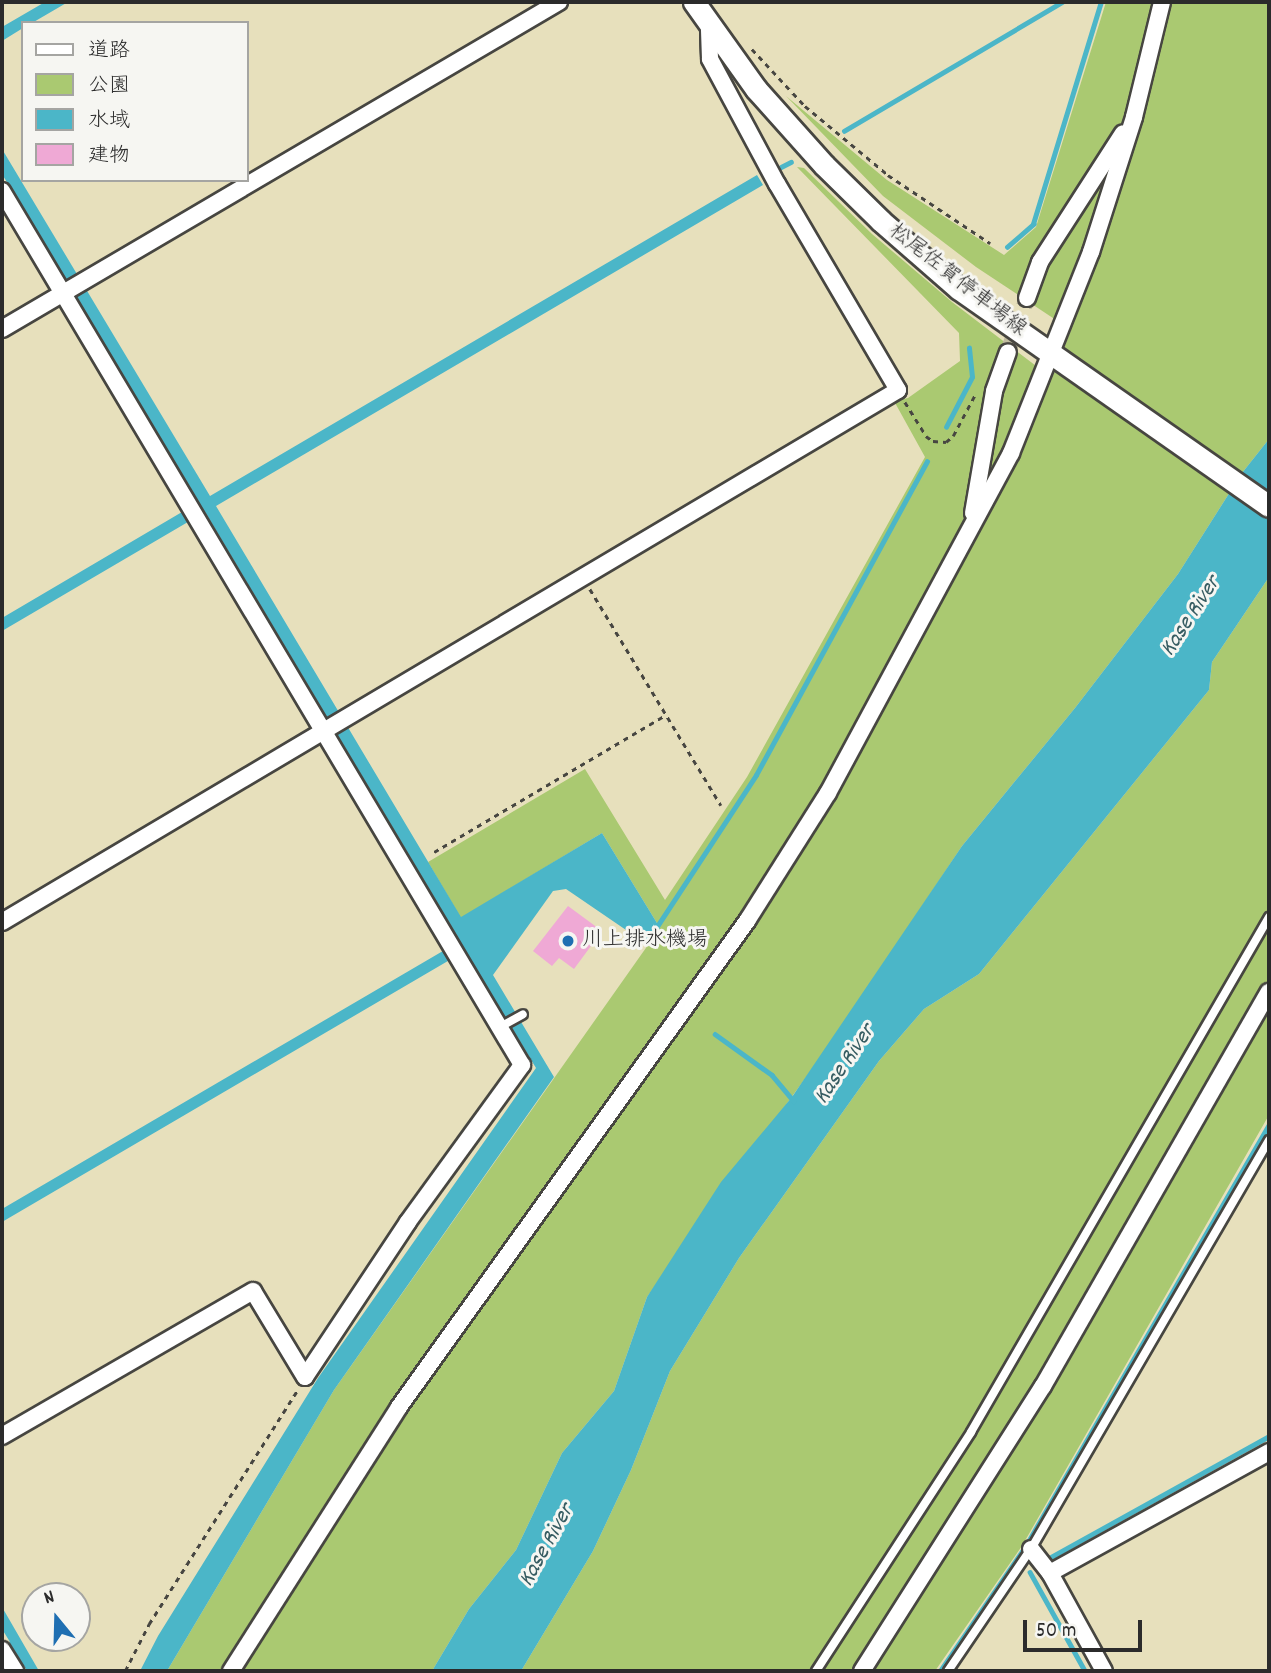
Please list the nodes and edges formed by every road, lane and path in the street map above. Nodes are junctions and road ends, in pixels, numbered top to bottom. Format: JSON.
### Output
{"nodes":[{"id":1,"x":559,"y":2,"type":"edge"},
{"id":2,"x":694,"y":2,"type":"edge"},
{"id":3,"x":1162,"y":2,"type":"edge"},
{"id":4,"x":709,"y":23,"type":"junction"},
{"id":5,"x":747,"y":44,"type":"dead end"},
{"id":6,"x":1134,"y":117,"type":"junction"},
{"id":7,"x":2,"y":191,"type":"edge"},
{"id":8,"x":990,"y":243,"type":"dead end"},
{"id":9,"x":62,"y":293,"type":"junction"},
{"id":10,"x":1027,"y":298,"type":"tunnel mouth"},
{"id":11,"x":2,"y":329,"type":"edge"},
{"id":12,"x":1008,"y":352,"type":"tunnel mouth"},
{"id":13,"x":1052,"y":355,"type":"junction"},
{"id":14,"x":898,"y":390,"type":"junction"},
{"id":15,"x":978,"y":390,"type":"dead end"},
{"id":16,"x":1269,"y":506,"type":"edge"},
{"id":17,"x":971,"y":525,"type":"junction"},
{"id":18,"x":583,"y":577,"type":"junction"},
{"id":19,"x":666,"y":715,"type":"junction"},
{"id":20,"x":324,"y":732,"type":"junction"},
{"id":21,"x":721,"y":805,"type":"dead end"},
{"id":22,"x":434,"y":852,"type":"dead end"},
{"id":23,"x":1269,"y":918,"type":"edge"},
{"id":24,"x":2,"y":922,"type":"edge"},
{"id":25,"x":1269,"y":992,"type":"edge"},
{"id":26,"x":523,"y":1014,"type":"dead end"},
{"id":27,"x":500,"y":1027,"type":"junction"},
{"id":28,"x":1269,"y":1140,"type":"edge"},
{"id":29,"x":305,"y":1377,"type":"junction"},
{"id":30,"x":2,"y":1436,"type":"edge"},
{"id":31,"x":1269,"y":1452,"type":"edge"},
{"id":32,"x":1031,"y":1549,"type":"junction"},
{"id":33,"x":1050,"y":1573,"type":"junction"},
{"id":34,"x":125,"y":1671,"type":"edge"},
{"id":35,"x":231,"y":1671,"type":"edge"},
{"id":36,"x":817,"y":1671,"type":"edge"},
{"id":37,"x":862,"y":1671,"type":"edge"},
{"id":38,"x":948,"y":1671,"type":"edge"},
{"id":39,"x":1104,"y":1671,"type":"edge"}],
"edges":[{"from":1,"to":9,"type":"street"},
{"from":2,"to":4,"type":"main road","name":"松尾佐賀停車場線"},
{"from":3,"to":6,"type":"street"},
{"from":4,"to":13,"type":"main road","name":"松尾佐賀停車場線"},
{"from":4,"to":14,"type":"street"},
{"from":5,"to":8,"type":"path"},
{"from":6,"to":10,"type":"street"},
{"from":6,"to":13,"type":"street"},
{"from":7,"to":9,"type":"street"},
{"from":9,"to":11,"type":"street"},
{"from":9,"to":20,"type":"street"},
{"from":12,"to":17,"type":"street"},
{"from":13,"to":16,"type":"main road","name":"松尾佐賀停車場線"},
{"from":13,"to":17,"type":"street"},
{"from":14,"to":15,"type":"path"},
{"from":14,"to":18,"type":"street"},
{"from":17,"to":35,"type":"street"},
{"from":18,"to":19,"type":"path"},
{"from":18,"to":20,"type":"street"},
{"from":19,"to":21,"type":"path"},
{"from":19,"to":22,"type":"path"},
{"from":20,"to":24,"type":"street"},
{"from":20,"to":27,"type":"street"},
{"from":23,"to":36,"type":"lane"},
{"from":25,"to":37,"type":"street"},
{"from":26,"to":27,"type":"lane"},
{"from":27,"to":29,"type":"street"},
{"from":28,"to":32,"type":"lane"},
{"from":29,"to":30,"type":"street"},
{"from":29,"to":34,"type":"path"},
{"from":31,"to":33,"type":"street"},
{"from":32,"to":33,"type":"street"},
{"from":32,"to":38,"type":"lane"},
{"from":33,"to":39,"type":"street"}]}
